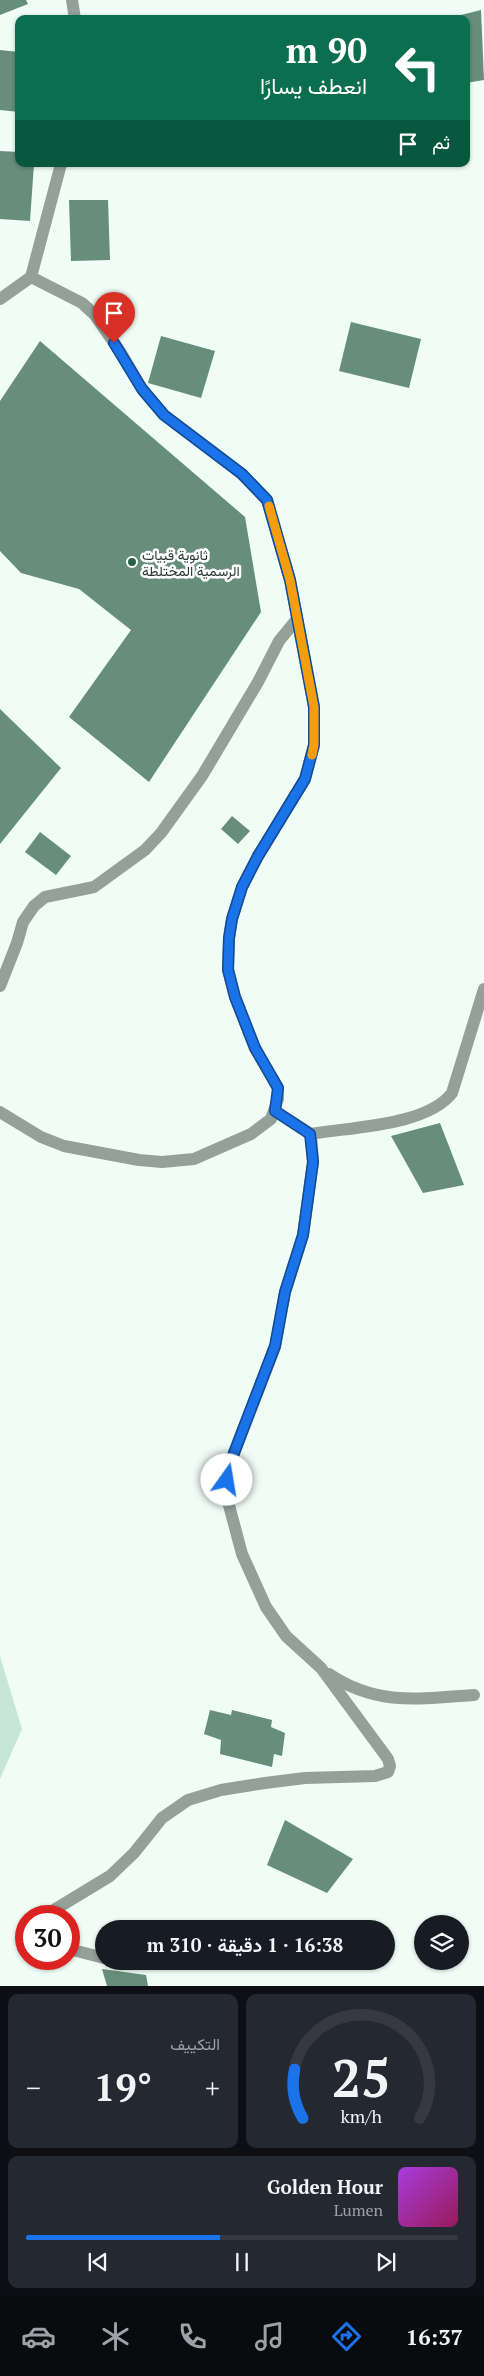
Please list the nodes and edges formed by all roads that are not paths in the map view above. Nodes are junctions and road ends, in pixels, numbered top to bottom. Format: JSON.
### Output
{"nodes":[{"id":1,"x":72,"y":0,"type":"edge"},
{"id":2,"x":74,"y":15,"type":"edge"},
{"id":3,"x":59,"y":167,"type":"edge"},
{"id":4,"x":31,"y":277,"type":"junction"},
{"id":5,"x":0,"y":299,"type":"edge"},
{"id":6,"x":297,"y":618,"type":"junction"},
{"id":7,"x":0,"y":986,"type":"edge"},
{"id":8,"x":484,"y":989,"type":"edge"},
{"id":9,"x":275,"y":1111,"type":"junction"},
{"id":10,"x":0,"y":1112,"type":"edge"},
{"id":11,"x":310,"y":1134,"type":"junction"},
{"id":12,"x":321,"y":1668,"type":"junction"},
{"id":13,"x":474,"y":1695,"type":"dead end"},
{"id":14,"x":62,"y":1905,"type":"edge"},
{"id":15,"x":80,"y":1952,"type":"edge"},
{"id":16,"x":95,"y":1956,"type":"edge"}],
"edges":[{"from":1,"to":2,"type":"street"},
{"from":3,"to":4,"type":"street"},
{"from":4,"to":5,"type":"street"},
{"from":4,"to":6,"type":"street"},
{"from":6,"to":7,"type":"street"},
{"from":6,"to":9,"type":"street"},
{"from":8,"to":11,"type":"street"},
{"from":9,"to":10,"type":"street"},
{"from":9,"to":11,"type":"street"},
{"from":11,"to":12,"type":"street"},
{"from":12,"to":13,"type":"street"},
{"from":12,"to":14,"type":"street"},
{"from":15,"to":16,"type":"street"}]}
